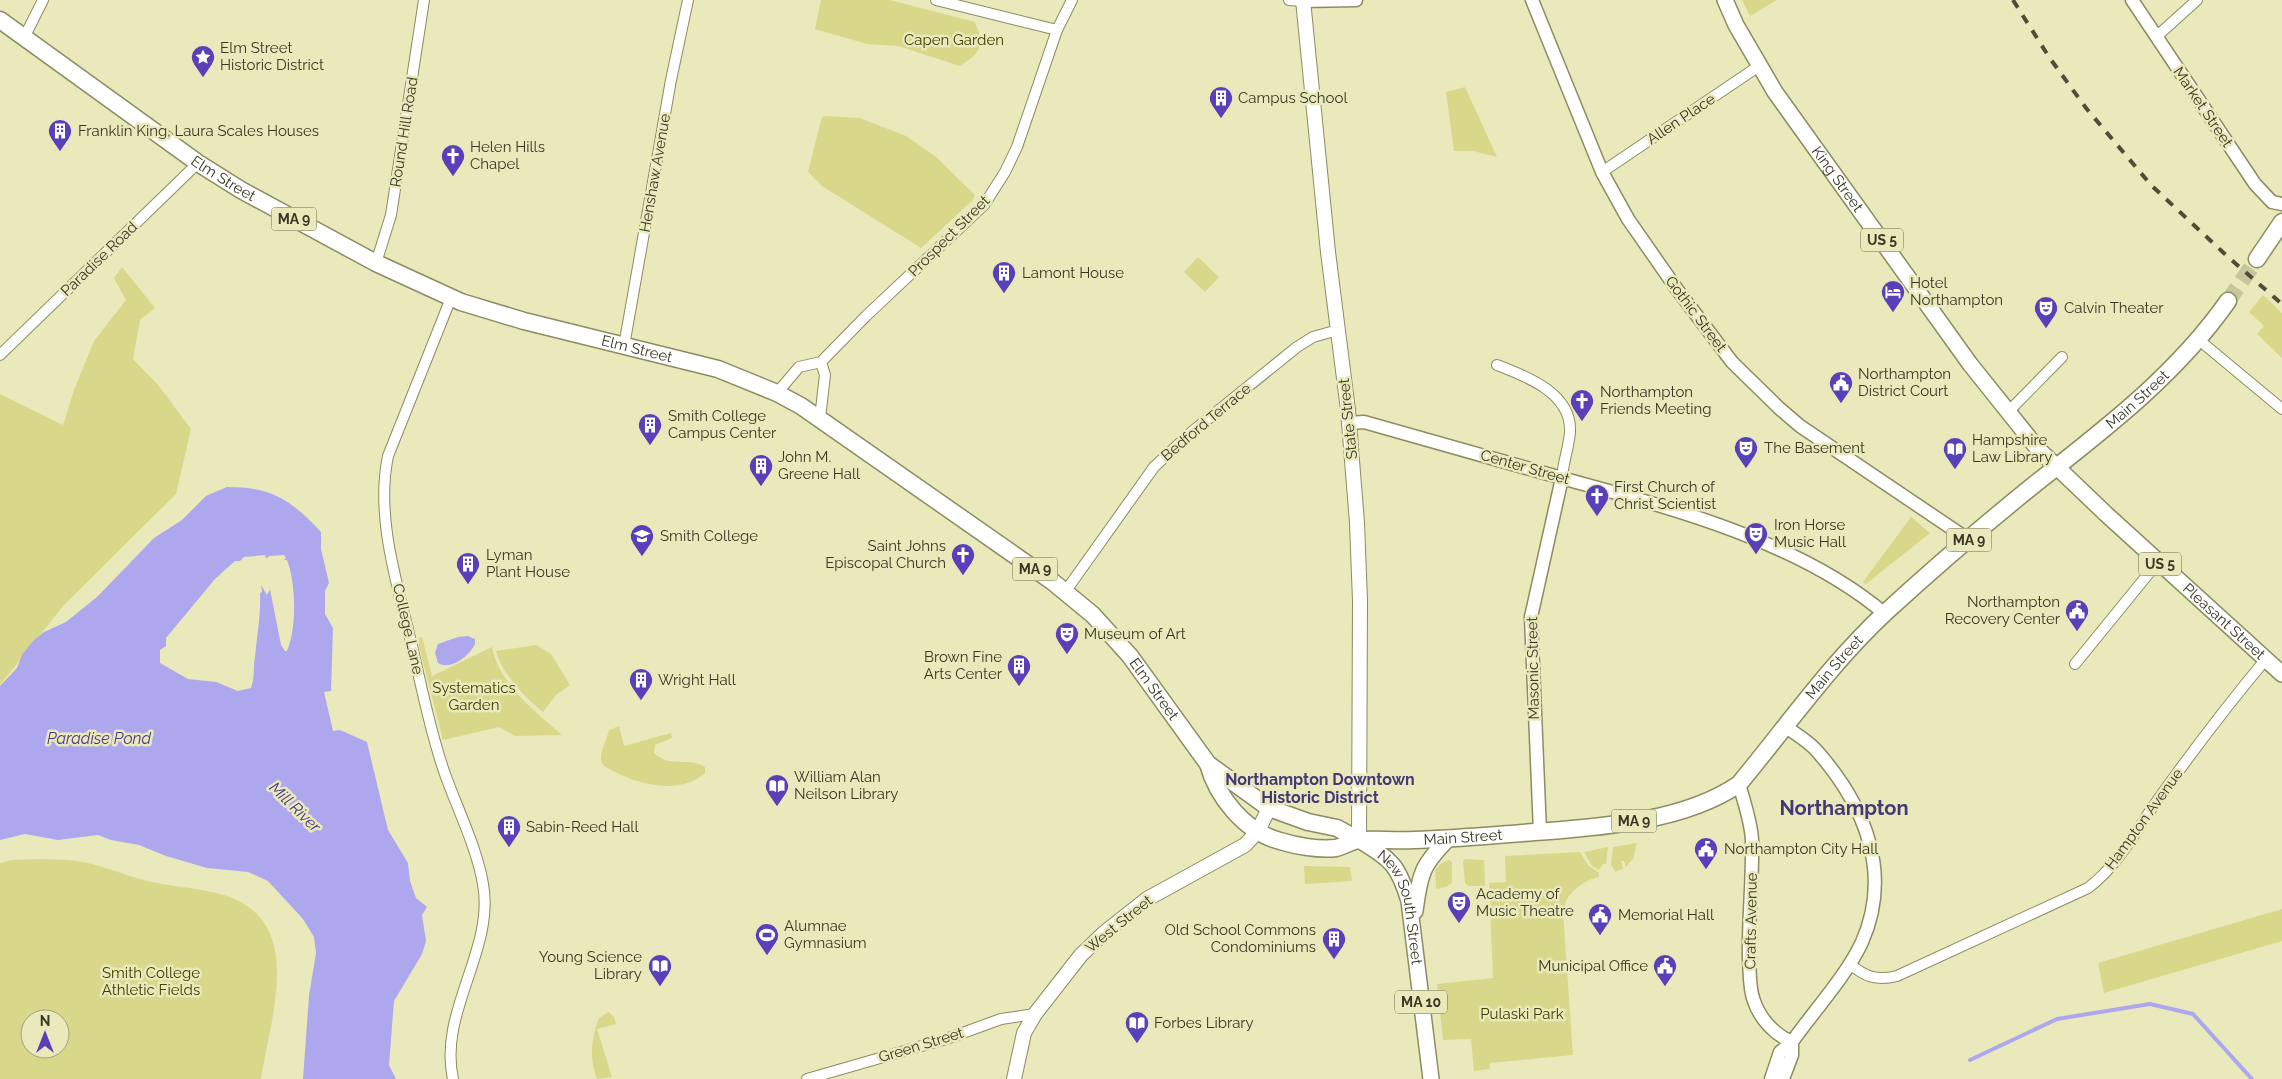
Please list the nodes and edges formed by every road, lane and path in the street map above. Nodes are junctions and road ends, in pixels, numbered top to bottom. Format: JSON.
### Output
{"nodes":[{"id":1,"x":44,"y":0,"type":"edge"},
{"id":2,"x":424,"y":0,"type":"edge"},
{"id":3,"x":688,"y":0,"type":"edge"},
{"id":4,"x":936,"y":0,"type":"edge"},
{"id":5,"x":1072,"y":0,"type":"edge"},
{"id":6,"x":1299,"y":0,"type":"edge"},
{"id":7,"x":1356,"y":0,"type":"edge"},
{"id":8,"x":1532,"y":0,"type":"edge"},
{"id":9,"x":1725,"y":0,"type":"edge"},
{"id":10,"x":2132,"y":0,"type":"edge"},
{"id":11,"x":2197,"y":0,"type":"edge"},
{"id":12,"x":0,"y":20,"type":"edge"},
{"id":13,"x":1057,"y":30,"type":"junction"},
{"id":14,"x":2156,"y":37,"type":"junction"},
{"id":15,"x":24,"y":38,"type":"junction"},
{"id":16,"x":1758,"y":66,"type":"junction"},
{"id":17,"x":198,"y":163,"type":"junction"},
{"id":18,"x":1602,"y":172,"type":"junction"},
{"id":19,"x":2282,"y":204,"type":"edge"},
{"id":20,"x":2282,"y":222,"type":"edge"},
{"id":21,"x":2257,"y":259,"type":"tunnel mouth"},
{"id":22,"x":376,"y":262,"type":"junction"},
{"id":23,"x":452,"y":298,"type":"junction"},
{"id":24,"x":2228,"y":300,"type":"tunnel mouth"},
{"id":25,"x":1338,"y":330,"type":"junction"},
{"id":26,"x":2200,"y":340,"type":"junction"},
{"id":27,"x":624,"y":346,"type":"junction"},
{"id":28,"x":0,"y":355,"type":"edge"},
{"id":29,"x":2062,"y":357,"type":"dead end"},
{"id":30,"x":821,"y":362,"type":"junction"},
{"id":31,"x":1497,"y":365,"type":"dead end"},
{"id":32,"x":777,"y":393,"type":"junction"},
{"id":33,"x":2282,"y":409,"type":"edge"},
{"id":34,"x":2008,"y":412,"type":"junction"},
{"id":35,"x":820,"y":418,"type":"junction"},
{"id":36,"x":1349,"y":423,"type":"junction"},
{"id":37,"x":2056,"y":468,"type":"junction"},
{"id":38,"x":1562,"y":478,"type":"junction"},
{"id":39,"x":1969,"y":540,"type":"junction"},
{"id":40,"x":2158,"y":562,"type":"junction"},
{"id":41,"x":1065,"y":592,"type":"junction"},
{"id":42,"x":1884,"y":614,"type":"junction"},
{"id":43,"x":2266,"y":658,"type":"junction"},
{"id":44,"x":2075,"y":664,"type":"dead end"},
{"id":45,"x":2282,"y":674,"type":"edge"},
{"id":46,"x":1786,"y":726,"type":"junction"},
{"id":47,"x":1208,"y":764,"type":"junction"},
{"id":48,"x":1739,"y":784,"type":"junction"},
{"id":49,"x":1269,"y":808,"type":"junction"},
{"id":50,"x":1258,"y":831,"type":"junction"},
{"id":51,"x":1540,"y":832,"type":"junction"},
{"id":52,"x":1449,"y":838,"type":"junction"},
{"id":53,"x":1359,"y":840,"type":"junction"},
{"id":54,"x":1413,"y":925,"type":"junction"},
{"id":55,"x":1850,"y":964,"type":"junction"},
{"id":56,"x":1035,"y":1014,"type":"junction"},
{"id":57,"x":1792,"y":1042,"type":"junction"},
{"id":58,"x":453,"y":1079,"type":"edge"},
{"id":59,"x":807,"y":1079,"type":"edge"},
{"id":60,"x":1014,"y":1079,"type":"edge"},
{"id":61,"x":1431,"y":1079,"type":"edge"},
{"id":62,"x":1771,"y":1079,"type":"edge"},
{"id":63,"x":1783,"y":1079,"type":"edge"}],
"edges":[{"from":1,"to":15,"type":"street"},
{"from":2,"to":22,"type":"street","name":"Round Hill Road"},
{"from":3,"to":27,"type":"street","name":"Henshaw Avenue"},
{"from":4,"to":13,"type":"street"},
{"from":5,"to":13,"type":"street","name":"Prospect Street"},
{"from":6,"to":7,"type":"street"},
{"from":6,"to":25,"type":"main road","name":"State Street"},
{"from":8,"to":18,"type":"street","name":"Gothic Street"},
{"from":9,"to":16,"type":"main road","name":"King Street","number":"US 5"},
{"from":10,"to":14,"type":"street","name":"Market Street"},
{"from":11,"to":14,"type":"street"},
{"from":12,"to":15,"type":"highway","name":"Elm Street","number":"MA 9"},
{"from":13,"to":30,"type":"street","name":"Prospect Street"},
{"from":14,"to":19,"type":"street","name":"Market Street"},
{"from":15,"to":17,"type":"highway","name":"Elm Street","number":"MA 9"},
{"from":16,"to":18,"type":"street","name":"Allen Place"},
{"from":16,"to":34,"type":"main road","name":"King Street","number":"US 5"},
{"from":17,"to":22,"type":"highway","name":"Elm Street","number":"MA 9"},
{"from":17,"to":28,"type":"street","name":"Paradise Road"},
{"from":18,"to":39,"type":"street","name":"Gothic Street"},
{"from":20,"to":21,"type":"highway"},
{"from":22,"to":23,"type":"highway","name":"Elm Street","number":"MA 9"},
{"from":23,"to":27,"type":"highway","name":"Elm Street","number":"MA 9"},
{"from":23,"to":58,"type":"street","name":"College Lane"},
{"from":24,"to":26,"type":"highway","name":"Main Street","number":"MA 9"},
{"from":25,"to":36,"type":"main road","name":"State Street"},
{"from":25,"to":41,"type":"street","name":"Bedford Terrace"},
{"from":26,"to":33,"type":"street"},
{"from":26,"to":37,"type":"highway","name":"Main Street","number":"MA 9"},
{"from":27,"to":32,"type":"highway","name":"Elm Street","number":"MA 9"},
{"from":29,"to":34,"type":"street"},
{"from":30,"to":32,"type":"street"},
{"from":30,"to":35,"type":"street"},
{"from":31,"to":38,"type":"street"},
{"from":32,"to":35,"type":"highway","name":"Elm Street","number":"MA 9"},
{"from":34,"to":37,"type":"main road","name":"King Street","number":"US 5"},
{"from":35,"to":41,"type":"highway","name":"Elm Street","number":"MA 9"},
{"from":36,"to":38,"type":"street","name":"Center Street"},
{"from":36,"to":53,"type":"main road","name":"State Street"},
{"from":37,"to":39,"type":"highway","name":"Main Street","number":"MA 9"},
{"from":37,"to":40,"type":"main road","name":"Pleasant Street","number":"US 5"},
{"from":38,"to":42,"type":"street","name":"Center Street"},
{"from":38,"to":51,"type":"street","name":"Masonic Street"},
{"from":39,"to":42,"type":"highway","name":"Main Street","number":"MA 9"},
{"from":40,"to":43,"type":"main road","name":"Pleasant Street","number":"US 5"},
{"from":40,"to":44,"type":"street"},
{"from":41,"to":47,"type":"highway","name":"Elm Street","number":"MA 9"},
{"from":42,"to":46,"type":"highway","name":"Main Street","number":"MA 9"},
{"from":43,"to":45,"type":"main road","name":"Pleasant Street","number":"US 5"},
{"from":43,"to":55,"type":"street","name":"Hampton Avenue"},
{"from":46,"to":48,"type":"highway","name":"Main Street","number":"MA 9"},
{"from":46,"to":55,"type":"street"},
{"from":47,"to":49,"type":"highway","name":"Elm Street"},
{"from":47,"to":50,"type":"highway","name":"Elm Street","number":"MA 9"},
{"from":48,"to":51,"type":"highway","name":"Main Street","number":"MA 9"},
{"from":48,"to":57,"type":"street","name":"Crafts Avenue"},
{"from":49,"to":50,"type":"main road","name":"West Street"},
{"from":49,"to":53,"type":"highway","name":"Main Street"},
{"from":50,"to":53,"type":"highway","name":"Main Street","number":"MA 9"},
{"from":50,"to":56,"type":"main road","name":"West Street"},
{"from":51,"to":52,"type":"highway","name":"Main Street","number":"MA 9"},
{"from":52,"to":53,"type":"highway","name":"Main Street"},
{"from":52,"to":54,"type":"main road","number":"MA 10"},
{"from":53,"to":54,"type":"main road","name":"New South Street","number":"MA 10"},
{"from":54,"to":61,"type":"main road","name":"New South Street","number":"MA 10"},
{"from":55,"to":57,"type":"street"},
{"from":56,"to":59,"type":"street","name":"Green Street"},
{"from":56,"to":60,"type":"main road","name":"West Street"},
{"from":57,"to":62,"type":"street"},
{"from":57,"to":63,"type":"street"}]}
